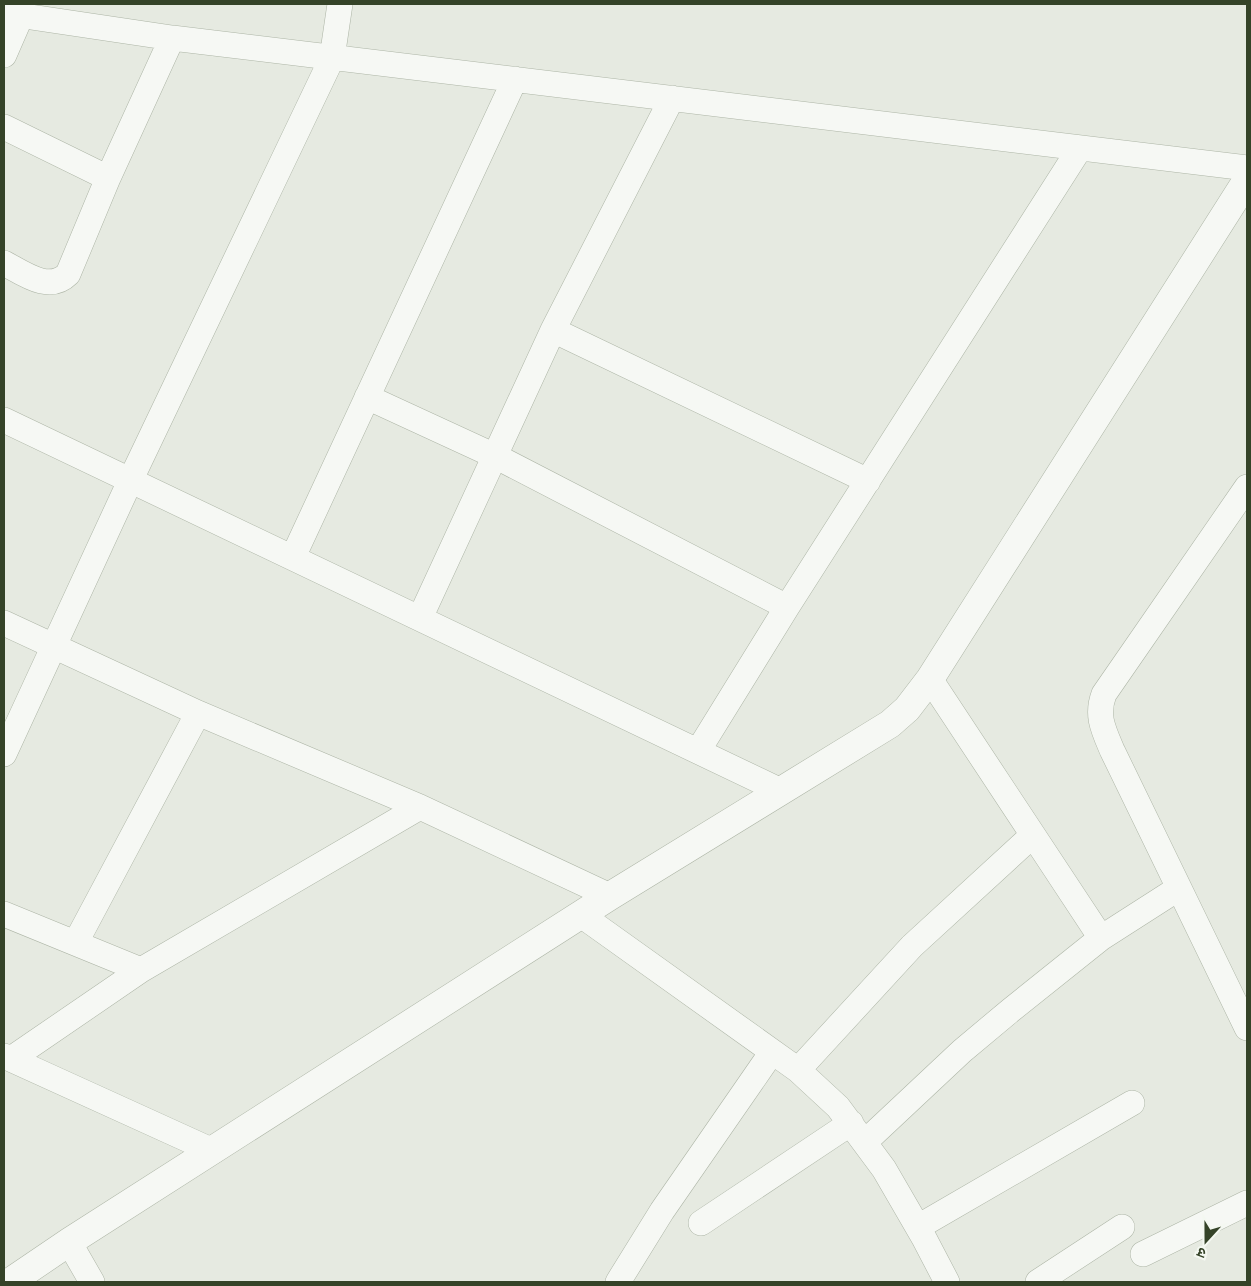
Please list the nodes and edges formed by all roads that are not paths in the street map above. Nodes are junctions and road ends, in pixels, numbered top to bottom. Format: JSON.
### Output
{"nodes":[{"id":1,"x":340,"y":4,"type":"edge"},
{"id":2,"x":12,"y":15,"type":"edge"},
{"id":3,"x":172,"y":38,"type":"junction"},
{"id":4,"x":4,"y":54,"type":"edge"},
{"id":5,"x":332,"y":58,"type":"junction"},
{"id":6,"x":515,"y":79,"type":"junction"},
{"id":7,"x":672,"y":98,"type":"junction"},
{"id":8,"x":4,"y":127,"type":"edge"},
{"id":9,"x":1080,"y":148,"type":"junction"},
{"id":10,"x":1247,"y":168,"type":"edge"},
{"id":11,"x":108,"y":178,"type":"junction"},
{"id":12,"x":1247,"y":180,"type":"edge"},
{"id":13,"x":4,"y":263,"type":"edge"},
{"id":14,"x":554,"y":330,"type":"junction"},
{"id":15,"x":367,"y":398,"type":"junction"},
{"id":16,"x":4,"y":420,"type":"edge"},
{"id":17,"x":495,"y":456,"type":"junction"},
{"id":18,"x":131,"y":479,"type":"junction"},
{"id":19,"x":868,"y":481,"type":"junction"},
{"id":20,"x":1247,"y":487,"type":"edge"},
{"id":21,"x":293,"y":557,"type":"junction"},
{"id":22,"x":786,"y":607,"type":"junction"},
{"id":23,"x":420,"y":618,"type":"junction"},
{"id":24,"x":4,"y":623,"type":"edge"},
{"id":25,"x":53,"y":647,"type":"junction"},
{"id":26,"x":930,"y":679,"type":"junction"},
{"id":27,"x":198,"y":713,"type":"junction"},
{"id":28,"x":698,"y":751,"type":"junction"},
{"id":29,"x":4,"y":754,"type":"edge"},
{"id":30,"x":781,"y":791,"type":"junction"},
{"id":31,"x":420,"y":807,"type":"junction"},
{"id":32,"x":1033,"y":835,"type":"junction"},
{"id":33,"x":1179,"y":888,"type":"junction"},
{"id":34,"x":610,"y":896,"type":"junction"},
{"id":35,"x":4,"y":914,"type":"edge"},
{"id":36,"x":581,"y":915,"type":"junction"},
{"id":37,"x":1101,"y":938,"type":"junction"},
{"id":38,"x":76,"y":942,"type":"junction"},
{"id":39,"x":140,"y":970,"type":"junction"},
{"id":40,"x":1247,"y":1028,"type":"edge"},
{"id":41,"x":772,"y":1052,"type":"junction"},
{"id":42,"x":8,"y":1057,"type":"edge"},
{"id":43,"x":798,"y":1070,"type":"junction"},
{"id":44,"x":1132,"y":1102,"type":"dead end"},
{"id":45,"x":858,"y":1132,"type":"junction"},
{"id":46,"x":213,"y":1151,"type":"junction"},
{"id":47,"x":1247,"y":1203,"type":"edge"},
{"id":48,"x":701,"y":1223,"type":"dead end"},
{"id":49,"x":918,"y":1226,"type":"junction"},
{"id":50,"x":1122,"y":1227,"type":"dead end"},
{"id":51,"x":69,"y":1242,"type":"junction"},
{"id":52,"x":1143,"y":1254,"type":"dead end"},
{"id":53,"x":8,"y":1280,"type":"edge"},
{"id":54,"x":92,"y":1282,"type":"edge"},
{"id":55,"x":618,"y":1282,"type":"edge"},
{"id":56,"x":947,"y":1282,"type":"edge"},
{"id":57,"x":1038,"y":1282,"type":"edge"}],
"edges":[{"from":1,"to":5,"type":"street"},
{"from":2,"to":3,"type":"street"},
{"from":2,"to":4,"type":"street"},
{"from":3,"to":5,"type":"street"},
{"from":3,"to":11,"type":"street"},
{"from":5,"to":6,"type":"street"},
{"from":5,"to":18,"type":"street"},
{"from":6,"to":7,"type":"street"},
{"from":6,"to":15,"type":"street"},
{"from":7,"to":9,"type":"street"},
{"from":7,"to":14,"type":"street"},
{"from":8,"to":11,"type":"street"},
{"from":9,"to":10,"type":"street"},
{"from":9,"to":19,"type":"street"},
{"from":11,"to":13,"type":"street"},
{"from":12,"to":26,"type":"street"},
{"from":14,"to":17,"type":"street"},
{"from":14,"to":19,"type":"street"},
{"from":15,"to":17,"type":"street"},
{"from":15,"to":21,"type":"street"},
{"from":16,"to":18,"type":"street"},
{"from":17,"to":22,"type":"street"},
{"from":17,"to":23,"type":"street"},
{"from":18,"to":21,"type":"street"},
{"from":18,"to":25,"type":"street"},
{"from":19,"to":22,"type":"street"},
{"from":20,"to":33,"type":"street"},
{"from":21,"to":23,"type":"street"},
{"from":22,"to":28,"type":"street"},
{"from":23,"to":28,"type":"street"},
{"from":24,"to":25,"type":"street"},
{"from":25,"to":27,"type":"street"},
{"from":25,"to":29,"type":"street"},
{"from":26,"to":30,"type":"street"},
{"from":26,"to":32,"type":"street"},
{"from":27,"to":31,"type":"street"},
{"from":27,"to":38,"type":"street"},
{"from":28,"to":30,"type":"street"},
{"from":30,"to":34,"type":"street"},
{"from":31,"to":34,"type":"street"},
{"from":31,"to":39,"type":"street"},
{"from":32,"to":37,"type":"street"},
{"from":32,"to":43,"type":"street"},
{"from":33,"to":37,"type":"street"},
{"from":33,"to":40,"type":"street"},
{"from":34,"to":36,"type":"street"},
{"from":35,"to":38,"type":"street"},
{"from":36,"to":41,"type":"street"},
{"from":36,"to":46,"type":"street"},
{"from":37,"to":45,"type":"street"},
{"from":38,"to":39,"type":"street"},
{"from":39,"to":42,"type":"street"},
{"from":41,"to":43,"type":"street"},
{"from":41,"to":55,"type":"street"},
{"from":42,"to":46,"type":"street"},
{"from":43,"to":45,"type":"street"},
{"from":44,"to":49,"type":"street"},
{"from":45,"to":48,"type":"street"},
{"from":45,"to":49,"type":"street"},
{"from":46,"to":51,"type":"street"},
{"from":47,"to":52,"type":"street"},
{"from":49,"to":56,"type":"street"},
{"from":50,"to":57,"type":"street"},
{"from":51,"to":53,"type":"street"},
{"from":51,"to":54,"type":"street"}]}
